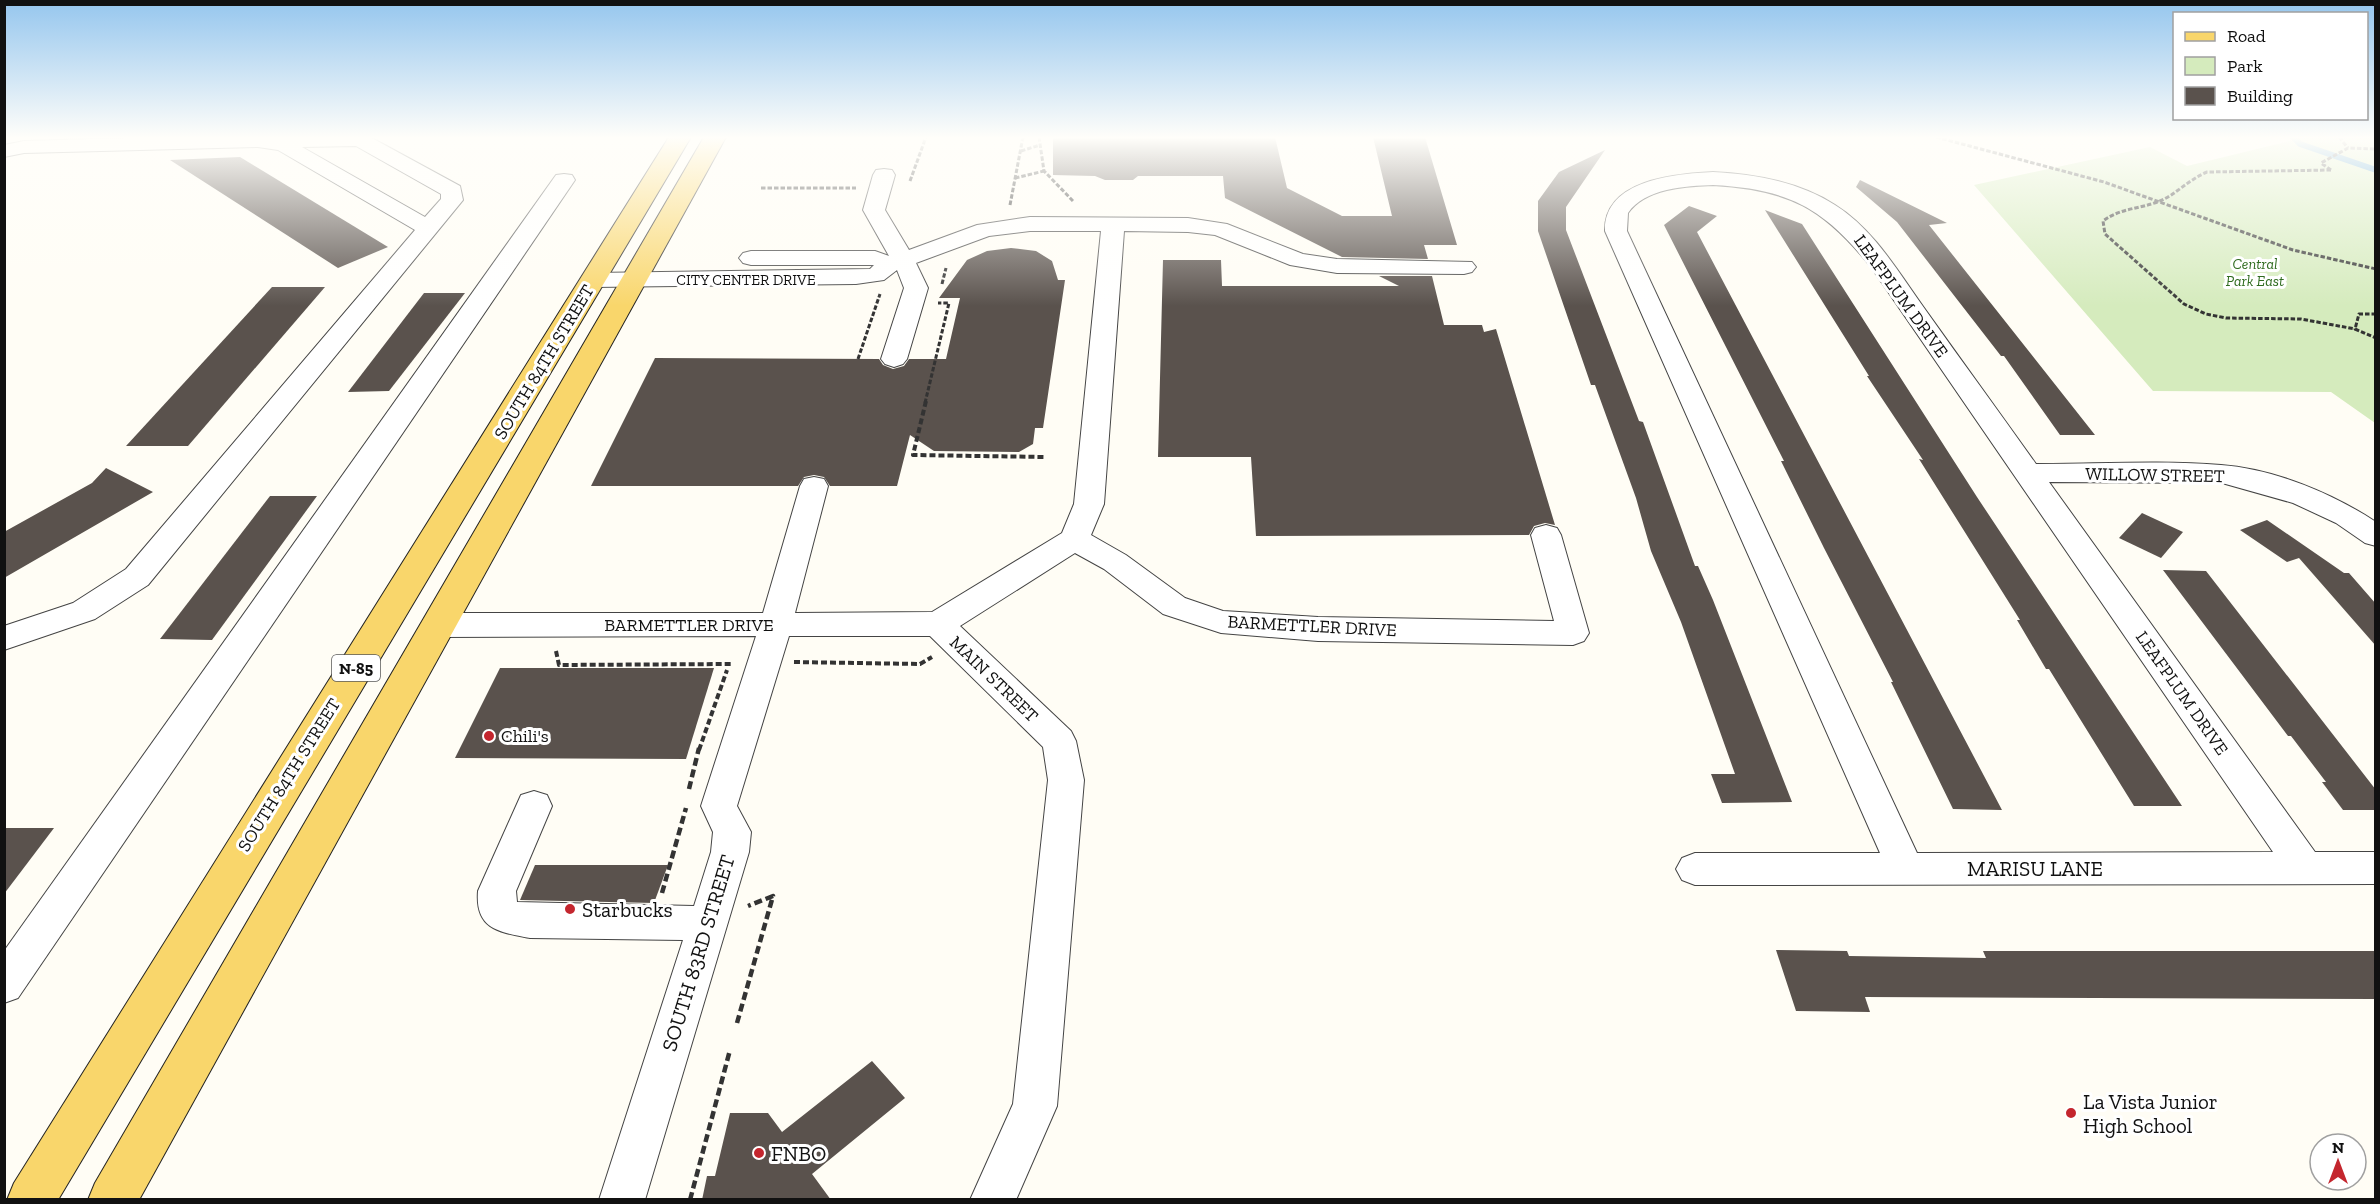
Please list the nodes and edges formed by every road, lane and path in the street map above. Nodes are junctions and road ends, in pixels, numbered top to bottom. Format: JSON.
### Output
{"nodes":[{"id":1,"x":368,"y":193,"type":"edge"},
{"id":2,"x":452,"y":193,"type":"edge"},
{"id":3,"x":555,"y":193,"type":"edge"},
{"id":4,"x":647,"y":193,"type":"edge"},
{"id":5,"x":683,"y":193,"type":"edge"},
{"id":6,"x":885,"y":193,"type":"edge"},
{"id":7,"x":1012,"y":193,"type":"edge"},
{"id":8,"x":1066,"y":193,"type":"edge"},
{"id":9,"x":1639,"y":193,"type":"edge"},
{"id":10,"x":1792,"y":193,"type":"edge"},
{"id":11,"x":2139,"y":193,"type":"edge"},
{"id":12,"x":2171,"y":193,"type":"edge"},
{"id":13,"x":2161,"y":201,"type":"junction"},
{"id":14,"x":1076,"y":204,"type":"dead end"},
{"id":15,"x":1010,"y":206,"type":"dead end"},
{"id":16,"x":1113,"y":224,"type":"junction"},
{"id":17,"x":428,"y":228,"type":"junction"},
{"id":18,"x":898,"y":261,"type":"junction"},
{"id":19,"x":948,"y":261,"type":"dead end"},
{"id":20,"x":1464,"y":267,"type":"dead end"},
{"id":21,"x":640,"y":269,"type":"junction"},
{"id":22,"x":2376,"y":269,"type":"edge"},
{"id":23,"x":600,"y":270,"type":"junction"},
{"id":24,"x":882,"y":288,"type":"dead end"},
{"id":25,"x":2376,"y":314,"type":"edge"},
{"id":26,"x":2355,"y":329,"type":"junction"},
{"id":27,"x":2376,"y":338,"type":"edge"},
{"id":28,"x":858,"y":359,"type":"dead end"},
{"id":29,"x":894,"y":359,"type":"dead end"},
{"id":30,"x":1045,"y":457,"type":"dead end"},
{"id":31,"x":2028,"y":473,"type":"junction"},
{"id":32,"x":814,"y":486,"type":"dead end"},
{"id":33,"x":1546,"y":535,"type":"dead end"},
{"id":34,"x":2376,"y":536,"type":"edge"},
{"id":35,"x":1074,"y":539,"type":"junction"},
{"id":36,"x":440,"y":625,"type":"junction"},
{"id":37,"x":776,"y":625,"type":"junction"},
{"id":38,"x":4,"y":638,"type":"edge"},
{"id":39,"x":936,"y":640,"type":"junction"},
{"id":40,"x":556,"y":650,"type":"dead end"},
{"id":41,"x":790,"y":662,"type":"dead end"},
{"id":42,"x":742,"y":663,"type":"dead end"},
{"id":43,"x":729,"y":664,"type":"junction"},
{"id":44,"x":534,"y":807,"type":"dead end"},
{"id":45,"x":1695,"y":868,"type":"dead end"},
{"id":46,"x":1906,"y":868,"type":"junction"},
{"id":47,"x":2305,"y":868,"type":"junction"},
{"id":48,"x":2376,"y":868,"type":"edge"},
{"id":49,"x":660,"y":899,"type":"dead end"},
{"id":50,"x":743,"y":908,"type":"dead end"},
{"id":51,"x":708,"y":923,"type":"junction"},
{"id":52,"x":6,"y":980,"type":"edge"},
{"id":53,"x":737,"y":1023,"type":"dead end"},
{"id":54,"x":730,"y":1050,"type":"dead end"},
{"id":55,"x":625,"y":1189,"type":"edge"},
{"id":56,"x":31,"y":1200,"type":"edge"},
{"id":57,"x":112,"y":1200,"type":"edge"},
{"id":58,"x":690,"y":1200,"type":"edge"},
{"id":59,"x":993,"y":1200,"type":"edge"}],
"edges":[{"from":1,"to":17,"type":"street"},
{"from":2,"to":17,"type":"street"},
{"from":3,"to":52,"type":"street"},
{"from":4,"to":23,"type":"main road","name":"SOUTH 84TH STREET","number":"N-85"},
{"from":5,"to":21,"type":"main road","name":"SOUTH 84TH STREET","number":"N-85"},
{"from":6,"to":18,"type":"street"},
{"from":7,"to":15,"type":"path"},
{"from":8,"to":14,"type":"path"},
{"from":9,"to":46,"type":"street","name":"LEAFPLUM DRIVE"},
{"from":10,"to":31,"type":"street","name":"LEAFPLUM DRIVE"},
{"from":11,"to":13,"type":"path"},
{"from":12,"to":13,"type":"path"},
{"from":13,"to":22,"type":"path"},
{"from":13,"to":26,"type":"path"},
{"from":16,"to":18,"type":"street","name":"CITY CENTER DRIVE"},
{"from":16,"to":20,"type":"street","name":"CITY CENTER DRIVE"},
{"from":16,"to":35,"type":"street"},
{"from":17,"to":38,"type":"street"},
{"from":18,"to":21,"type":"street","name":"CITY CENTER DRIVE"},
{"from":18,"to":29,"type":"street"},
{"from":19,"to":30,"type":"path"},
{"from":21,"to":23,"type":"street","name":"CITY CENTER DRIVE"},
{"from":21,"to":36,"type":"main road","name":"SOUTH 84TH STREET","number":"N-85"},
{"from":23,"to":56,"type":"main road","name":"SOUTH 84TH STREET","number":"N-85"},
{"from":24,"to":28,"type":"path"},
{"from":25,"to":26,"type":"path"},
{"from":26,"to":27,"type":"path"},
{"from":31,"to":34,"type":"street","name":"WILLOW STREET"},
{"from":31,"to":47,"type":"street","name":"LEAFPLUM DRIVE"},
{"from":32,"to":37,"type":"street","name":"SOUTH 83RD STREET"},
{"from":33,"to":35,"type":"street","name":"BARMETTLER DRIVE"},
{"from":35,"to":39,"type":"street","name":"MAIN STREET"},
{"from":36,"to":37,"type":"street","name":"BARMETTLER DRIVE"},
{"from":36,"to":57,"type":"main road","name":"SOUTH 84TH STREET","number":"N-85"},
{"from":37,"to":39,"type":"street","name":"BARMETTLER DRIVE"},
{"from":37,"to":51,"type":"street","name":"SOUTH 83RD STREET"},
{"from":39,"to":41,"type":"path"},
{"from":39,"to":59,"type":"street","name":"MAIN STREET"},
{"from":40,"to":43,"type":"path"},
{"from":42,"to":43,"type":"path"},
{"from":43,"to":49,"type":"path"},
{"from":44,"to":51,"type":"street"},
{"from":45,"to":46,"type":"street","name":"MARISU LANE"},
{"from":46,"to":47,"type":"street","name":"MARISU LANE"},
{"from":47,"to":48,"type":"street","name":"MARISU LANE"},
{"from":50,"to":53,"type":"path"},
{"from":51,"to":55,"type":"street","name":"SOUTH 83RD STREET"},
{"from":54,"to":58,"type":"path"}]}
